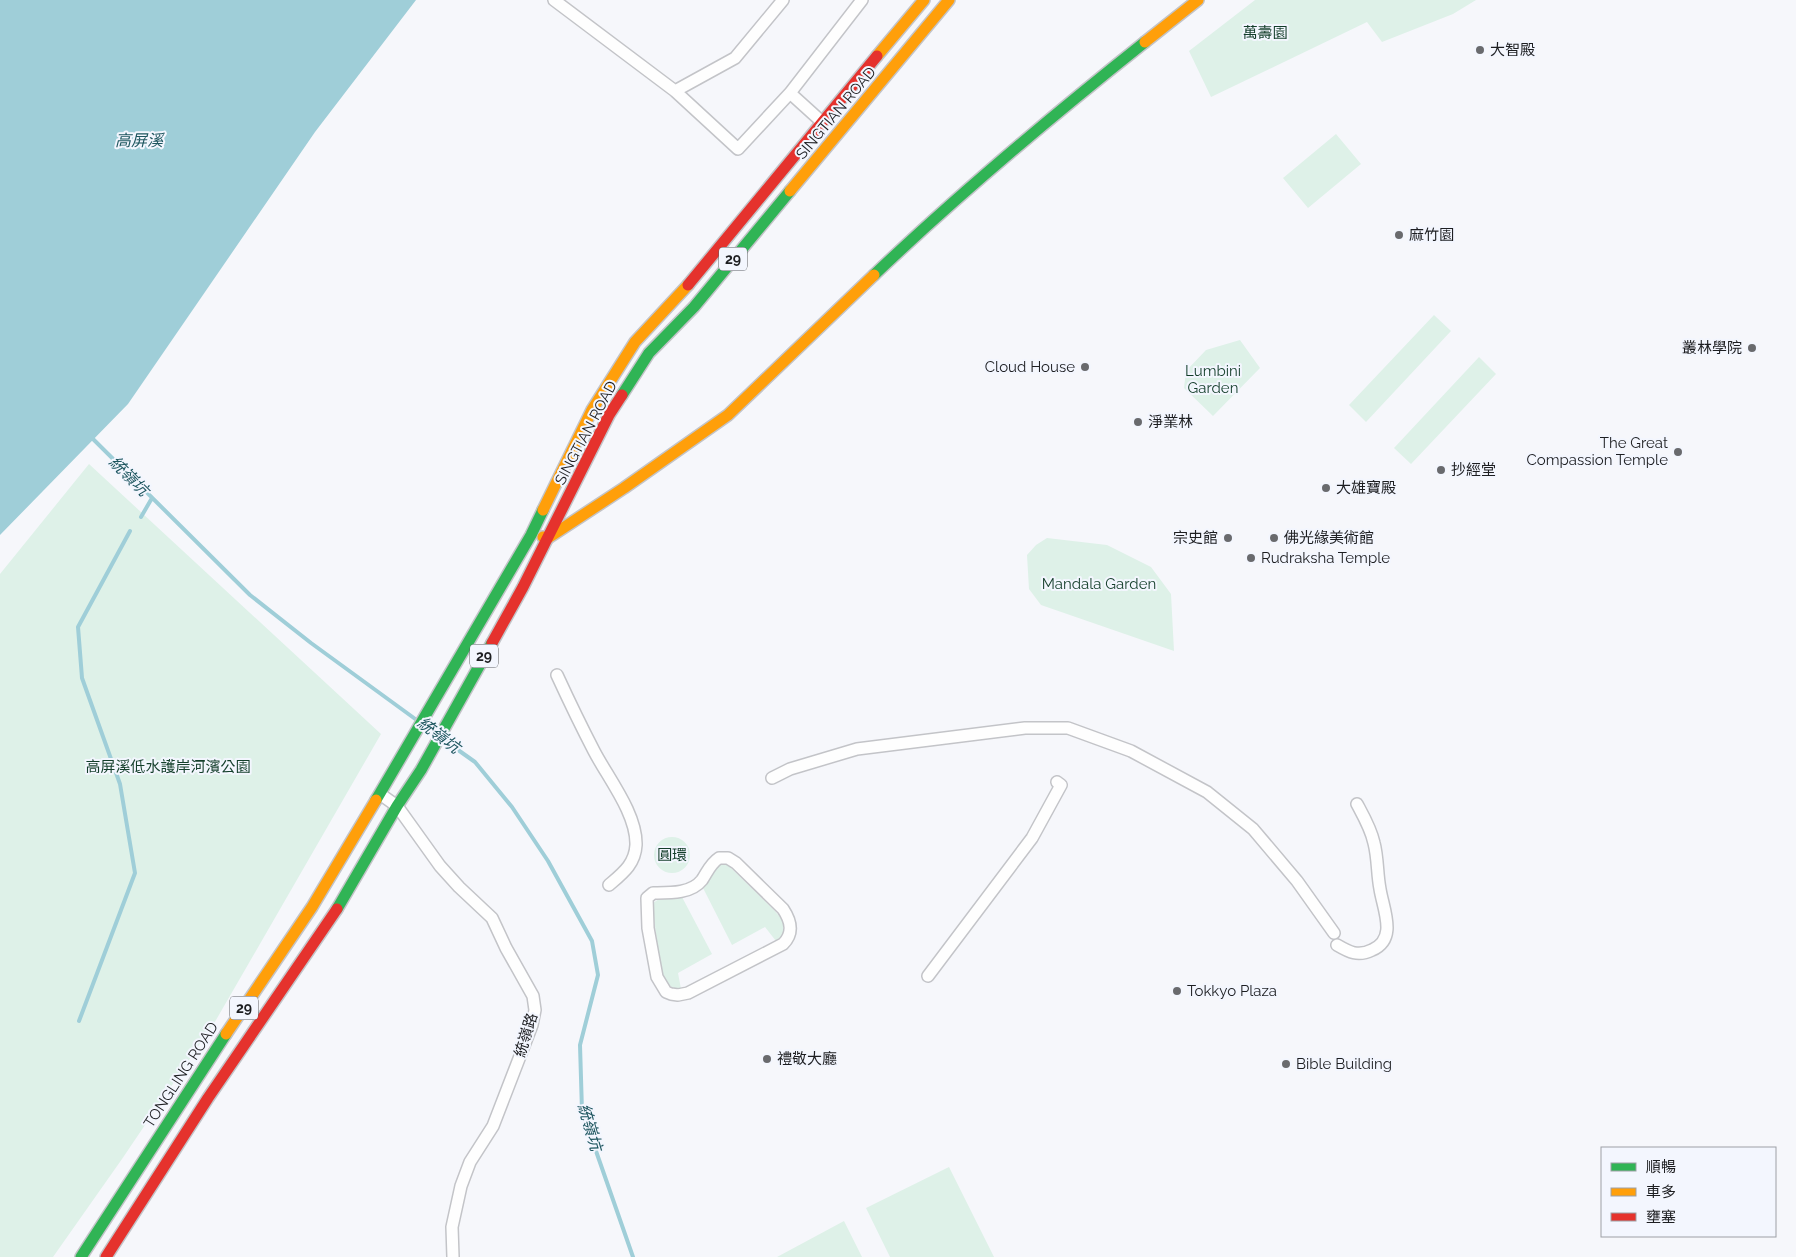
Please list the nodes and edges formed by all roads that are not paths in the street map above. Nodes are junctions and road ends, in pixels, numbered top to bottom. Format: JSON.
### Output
{"nodes":[{"id":1,"x":554,"y":0,"type":"edge"},
{"id":2,"x":783,"y":0,"type":"edge"},
{"id":3,"x":862,"y":0,"type":"edge"},
{"id":4,"x":924,"y":0,"type":"edge"},
{"id":5,"x":1198,"y":0,"type":"edge"},
{"id":6,"x":947,"y":1,"type":"edge"},
{"id":7,"x":675,"y":91,"type":"junction"},
{"id":8,"x":790,"y":93,"type":"junction"},
{"id":9,"x":822,"y":122,"type":"junction"},
{"id":10,"x":531,"y":535,"type":"junction"},
{"id":11,"x":548,"y":538,"type":"junction"},
{"id":12,"x":557,"y":675,"type":"dead end"},
{"id":13,"x":402,"y":756,"type":"joint"},
{"id":14,"x":772,"y":778,"type":"dead end"},
{"id":15,"x":1057,"y":782,"type":"dead end"},
{"id":16,"x":380,"y":794,"type":"junction"},
{"id":17,"x":1358,"y":804,"type":"dead end"},
{"id":18,"x":397,"y":806,"type":"junction"},
{"id":19,"x":610,"y":884,"type":"dead end"},
{"id":20,"x":1334,"y":932,"type":"dead end"},
{"id":21,"x":1337,"y":945,"type":"dead end"},
{"id":22,"x":742,"y":966,"type":"joint"},
{"id":23,"x":928,"y":976,"type":"dead end"},
{"id":24,"x":81,"y":1257,"type":"edge"},
{"id":25,"x":106,"y":1257,"type":"edge"},
{"id":26,"x":452,"y":1257,"type":"edge"}],
"edges":[{"from":1,"to":7,"type":"street"},
{"from":2,"to":7,"type":"street"},
{"from":3,"to":8,"type":"street"},
{"from":4,"to":9,"type":"main road","name":"SINGTIAN ROAD","number":"29"},
{"from":5,"to":11,"type":"main road"},
{"from":6,"to":11,"type":"main road","name":"SINGTIAN ROAD","number":"29"},
{"from":7,"to":8,"type":"street"},
{"from":8,"to":9,"type":"street"},
{"from":9,"to":10,"type":"main road","name":"SINGTIAN ROAD","number":"29"},
{"from":10,"to":11,"type":"main road"},
{"from":10,"to":13,"type":"main road","name":"SINGTIAN ROAD","number":"29"},
{"from":11,"to":18,"type":"main road","name":"SINGTIAN ROAD","number":"29"},
{"from":12,"to":19,"type":"street"},
{"from":13,"to":16,"type":"main road","name":"TONGLING ROAD","number":"29"},
{"from":14,"to":20,"type":"street"},
{"from":15,"to":23,"type":"street"},
{"from":16,"to":18,"type":"street","name":"統嶺路"},
{"from":16,"to":24,"type":"main road","name":"TONGLING ROAD","number":"29"},
{"from":17,"to":21,"type":"street"},
{"from":18,"to":25,"type":"main road","number":"29"},
{"from":18,"to":26,"type":"street","name":"統嶺路"},
{"from":22,"to":22,"type":"street"}]}
